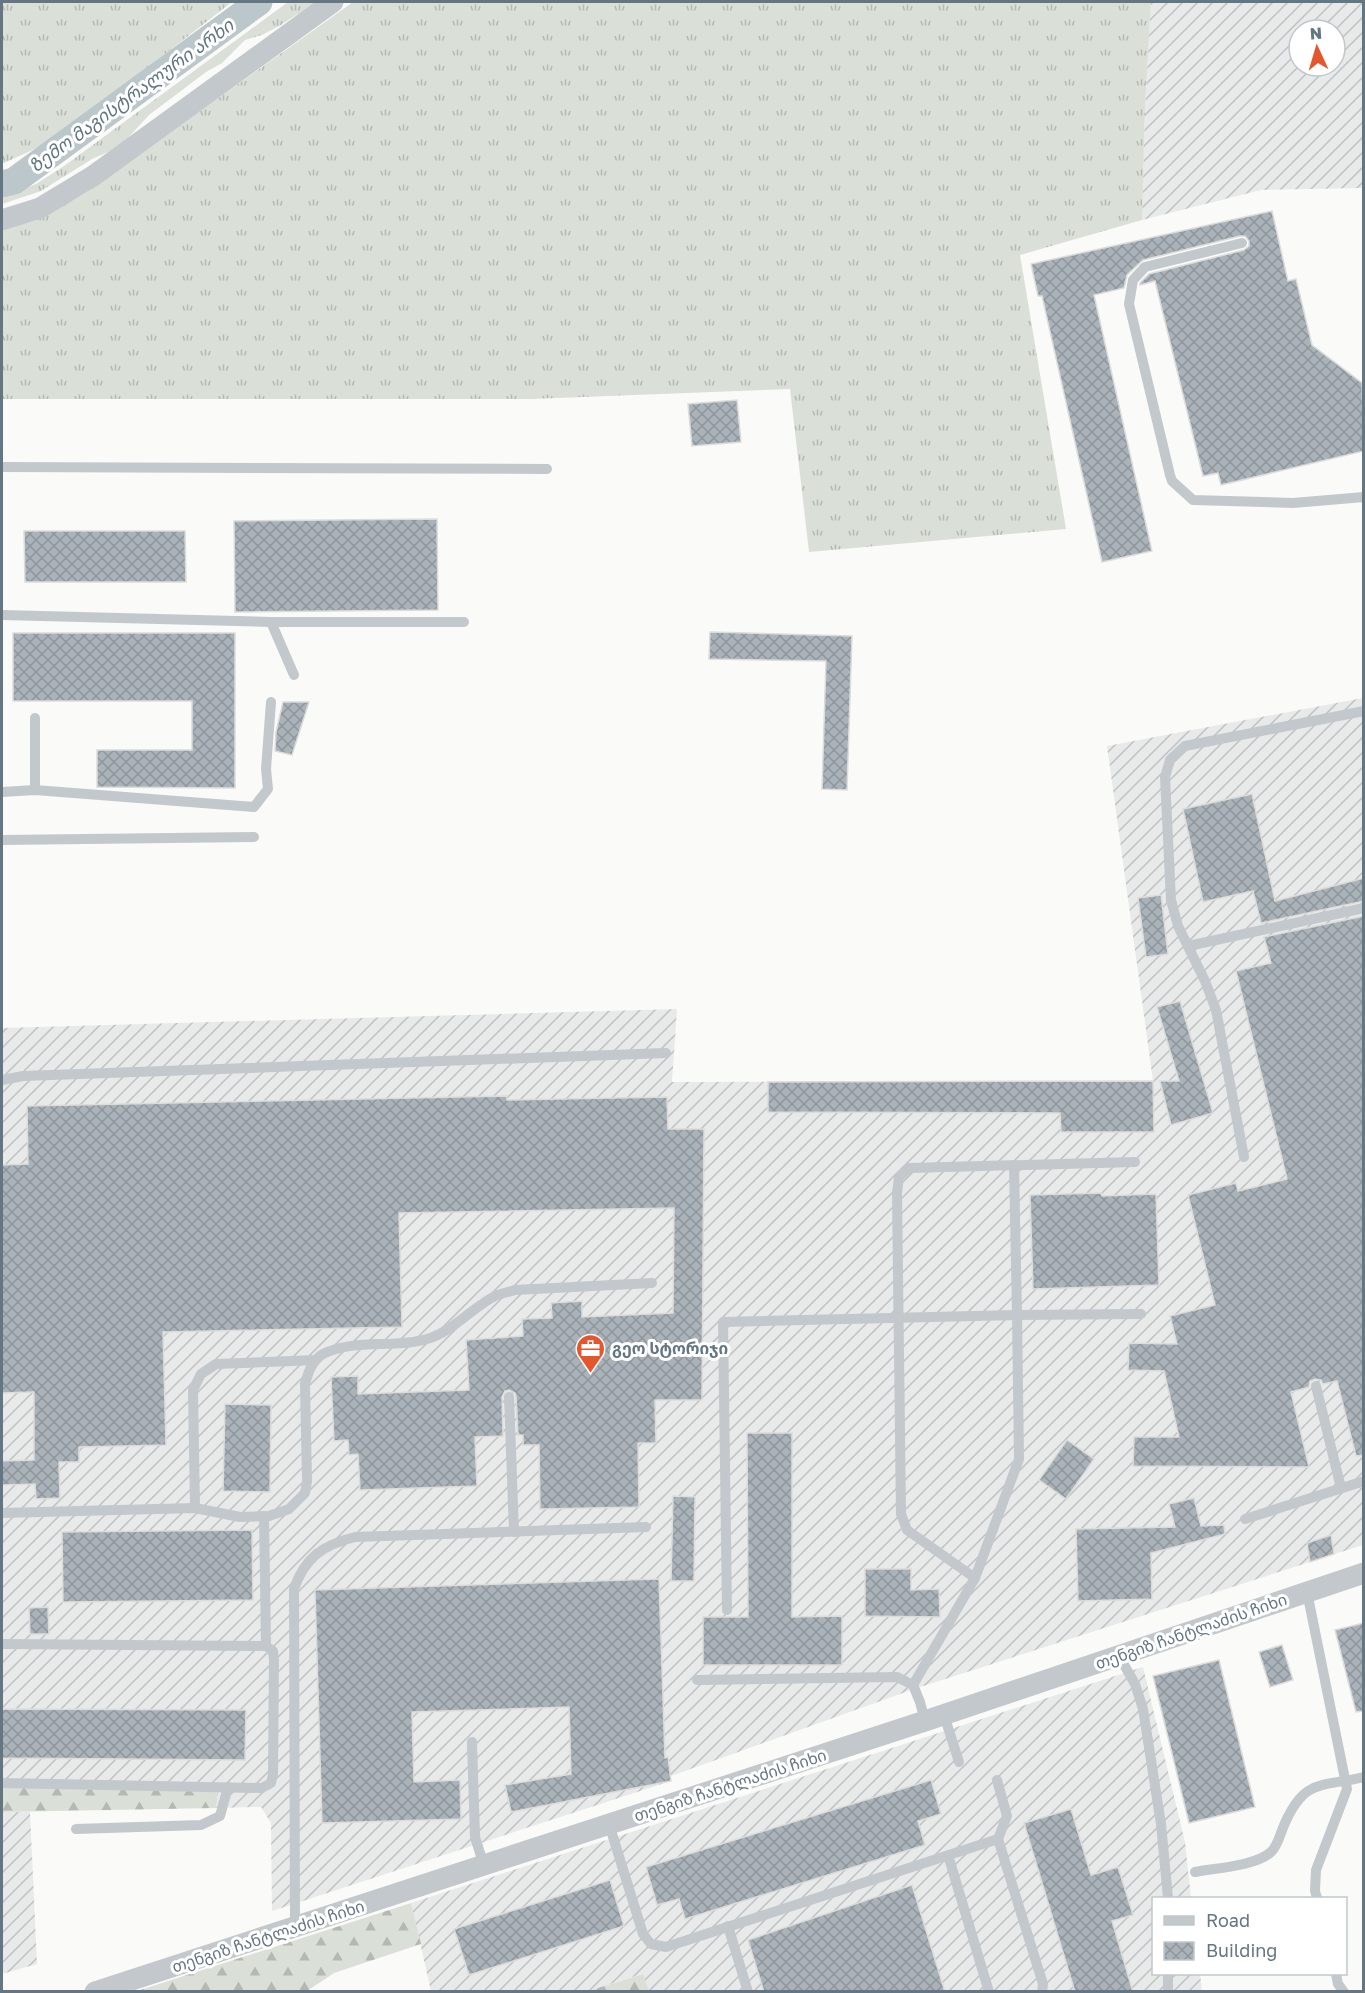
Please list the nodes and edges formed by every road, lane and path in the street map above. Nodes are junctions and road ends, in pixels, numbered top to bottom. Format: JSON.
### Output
{"nodes":[{"id":1,"x":333,"y":2,"type":"edge"},
{"id":2,"x":2,"y":220,"type":"edge"},
{"id":3,"x":1242,"y":243,"type":"dead end"},
{"id":4,"x":2,"y":467,"type":"edge"},
{"id":5,"x":547,"y":469,"type":"dead end"},
{"id":6,"x":1364,"y":497,"type":"edge"},
{"id":7,"x":2,"y":615,"type":"edge"},
{"id":8,"x":464,"y":621,"type":"dead end"},
{"id":9,"x":271,"y":622,"type":"junction"},
{"id":10,"x":294,"y":675,"type":"dead end"},
{"id":11,"x":271,"y":702,"type":"dead end"},
{"id":12,"x":1364,"y":711,"type":"edge"},
{"id":13,"x":35,"y":718,"type":"dead end"},
{"id":14,"x":34,"y":790,"type":"junction"},
{"id":15,"x":2,"y":792,"type":"edge"},
{"id":16,"x":254,"y":837,"type":"dead end"},
{"id":17,"x":2,"y":840,"type":"edge"},
{"id":18,"x":1364,"y":908,"type":"edge"},
{"id":19,"x":1188,"y":946,"type":"junction"},
{"id":20,"x":666,"y":1053,"type":"dead end"},
{"id":21,"x":2,"y":1080,"type":"edge"},
{"id":22,"x":1244,"y":1157,"type":"dead end"},
{"id":23,"x":1135,"y":1162,"type":"dead end"},
{"id":24,"x":1014,"y":1165,"type":"junction"},
{"id":25,"x":652,"y":1283,"type":"dead end"},
{"id":26,"x":1141,"y":1314,"type":"dead end"},
{"id":27,"x":1017,"y":1315,"type":"junction"},
{"id":28,"x":899,"y":1318,"type":"junction"},
{"id":29,"x":316,"y":1360,"type":"junction"},
{"id":30,"x":1317,"y":1386,"type":"dead end"},
{"id":31,"x":508,"y":1397,"type":"dead end"},
{"id":32,"x":1364,"y":1481,"type":"edge"},
{"id":33,"x":1341,"y":1488,"type":"junction"},
{"id":34,"x":195,"y":1508,"type":"junction"},
{"id":35,"x":2,"y":1513,"type":"edge"},
{"id":36,"x":264,"y":1516,"type":"junction"},
{"id":37,"x":1245,"y":1519,"type":"dead end"},
{"id":38,"x":646,"y":1527,"type":"dead end"},
{"id":39,"x":514,"y":1532,"type":"junction"},
{"id":40,"x":1364,"y":1573,"type":"edge"},
{"id":41,"x":975,"y":1578,"type":"junction"},
{"id":42,"x":1307,"y":1592,"type":"junction"},
{"id":43,"x":727,"y":1610,"type":"dead end"},
{"id":44,"x":2,"y":1644,"type":"edge"},
{"id":45,"x":266,"y":1646,"type":"junction"},
{"id":46,"x":1119,"y":1656,"type":"junction"},
{"id":47,"x":697,"y":1680,"type":"dead end"},
{"id":48,"x":913,"y":1685,"type":"junction"},
{"id":49,"x":934,"y":1718,"type":"junction"},
{"id":50,"x":472,"y":1742,"type":"dead end"},
{"id":51,"x":959,"y":1762,"type":"dead end"},
{"id":52,"x":1364,"y":1777,"type":"edge"},
{"id":53,"x":997,"y":1780,"type":"dead end"},
{"id":54,"x":1346,"y":1781,"type":"junction"},
{"id":55,"x":2,"y":1784,"type":"edge"},
{"id":56,"x":228,"y":1787,"type":"junction"},
{"id":57,"x":609,"y":1824,"type":"junction"},
{"id":58,"x":75,"y":1829,"type":"dead end"},
{"id":59,"x":998,"y":1839,"type":"junction"},
{"id":60,"x":948,"y":1856,"type":"junction"},
{"id":61,"x":484,"y":1866,"type":"junction"},
{"id":62,"x":1195,"y":1872,"type":"dead end"},
{"id":63,"x":1168,"y":1897,"type":"edge"},
{"id":64,"x":1316,"y":1897,"type":"edge"},
{"id":65,"x":728,"y":1926,"type":"junction"},
{"id":66,"x":295,"y":1928,"type":"junction"},
{"id":67,"x":1168,"y":1975,"type":"edge"},
{"id":68,"x":1336,"y":1975,"type":"edge"},
{"id":69,"x":95,"y":1992,"type":"edge"},
{"id":70,"x":747,"y":1992,"type":"edge"},
{"id":71,"x":989,"y":1992,"type":"edge"},
{"id":72,"x":1042,"y":1992,"type":"edge"},
{"id":73,"x":1168,"y":1992,"type":"edge"},
{"id":74,"x":1344,"y":1992,"type":"edge"}],
"edges":[{"from":1,"to":2,"type":"street"},
{"from":3,"to":6,"type":"lane"},
{"from":4,"to":5,"type":"lane"},
{"from":7,"to":9,"type":"lane"},
{"from":8,"to":9,"type":"lane"},
{"from":9,"to":10,"type":"lane"},
{"from":11,"to":14,"type":"lane"},
{"from":12,"to":19,"type":"lane"},
{"from":13,"to":14,"type":"lane"},
{"from":14,"to":15,"type":"lane"},
{"from":16,"to":17,"type":"lane"},
{"from":18,"to":19,"type":"lane"},
{"from":19,"to":22,"type":"lane"},
{"from":20,"to":21,"type":"lane"},
{"from":23,"to":24,"type":"lane"},
{"from":24,"to":27,"type":"lane"},
{"from":24,"to":28,"type":"lane"},
{"from":25,"to":29,"type":"lane"},
{"from":26,"to":27,"type":"lane"},
{"from":27,"to":28,"type":"lane"},
{"from":27,"to":41,"type":"lane"},
{"from":28,"to":41,"type":"lane"},
{"from":28,"to":43,"type":"lane"},
{"from":29,"to":34,"type":"lane"},
{"from":29,"to":36,"type":"lane"},
{"from":30,"to":33,"type":"lane"},
{"from":31,"to":39,"type":"lane"},
{"from":32,"to":33,"type":"lane"},
{"from":33,"to":37,"type":"lane"},
{"from":34,"to":35,"type":"lane"},
{"from":34,"to":36,"type":"lane"},
{"from":36,"to":45,"type":"lane"},
{"from":38,"to":39,"type":"lane"},
{"from":39,"to":66,"type":"lane"},
{"from":40,"to":42,"type":"street","name":"თენგიზ ჩანტლაძის ჩიხი"},
{"from":41,"to":48,"type":"lane"},
{"from":42,"to":46,"type":"street","name":"თენგიზ ჩანტლაძის ჩიხი"},
{"from":42,"to":54,"type":"lane"},
{"from":44,"to":45,"type":"lane"},
{"from":45,"to":56,"type":"lane"},
{"from":46,"to":49,"type":"street","name":"თენგიზ ჩანტლაძის ჩიხი"},
{"from":46,"to":63,"type":"lane"},
{"from":47,"to":48,"type":"lane"},
{"from":48,"to":49,"type":"lane"},
{"from":49,"to":51,"type":"lane"},
{"from":49,"to":57,"type":"street","name":"თენგიზ ჩანტლაძის ჩიხი"},
{"from":50,"to":61,"type":"lane"},
{"from":52,"to":54,"type":"lane"},
{"from":53,"to":59,"type":"lane"},
{"from":54,"to":62,"type":"lane"},
{"from":54,"to":64,"type":"lane"},
{"from":55,"to":56,"type":"lane"},
{"from":56,"to":58,"type":"lane"},
{"from":57,"to":61,"type":"street","name":"თენგიზ ჩანტლაძის ჩიხი"},
{"from":57,"to":65,"type":"lane"},
{"from":59,"to":60,"type":"lane"},
{"from":59,"to":72,"type":"lane"},
{"from":60,"to":65,"type":"lane"},
{"from":60,"to":71,"type":"lane"},
{"from":61,"to":66,"type":"street","name":"თენგიზ ჩანტლაძის ჩიხი"},
{"from":65,"to":70,"type":"lane"},
{"from":66,"to":69,"type":"street","name":"თენგიზ ჩანტლაძის ჩიხი"},
{"from":67,"to":73,"type":"lane"},
{"from":68,"to":74,"type":"lane"}]}
